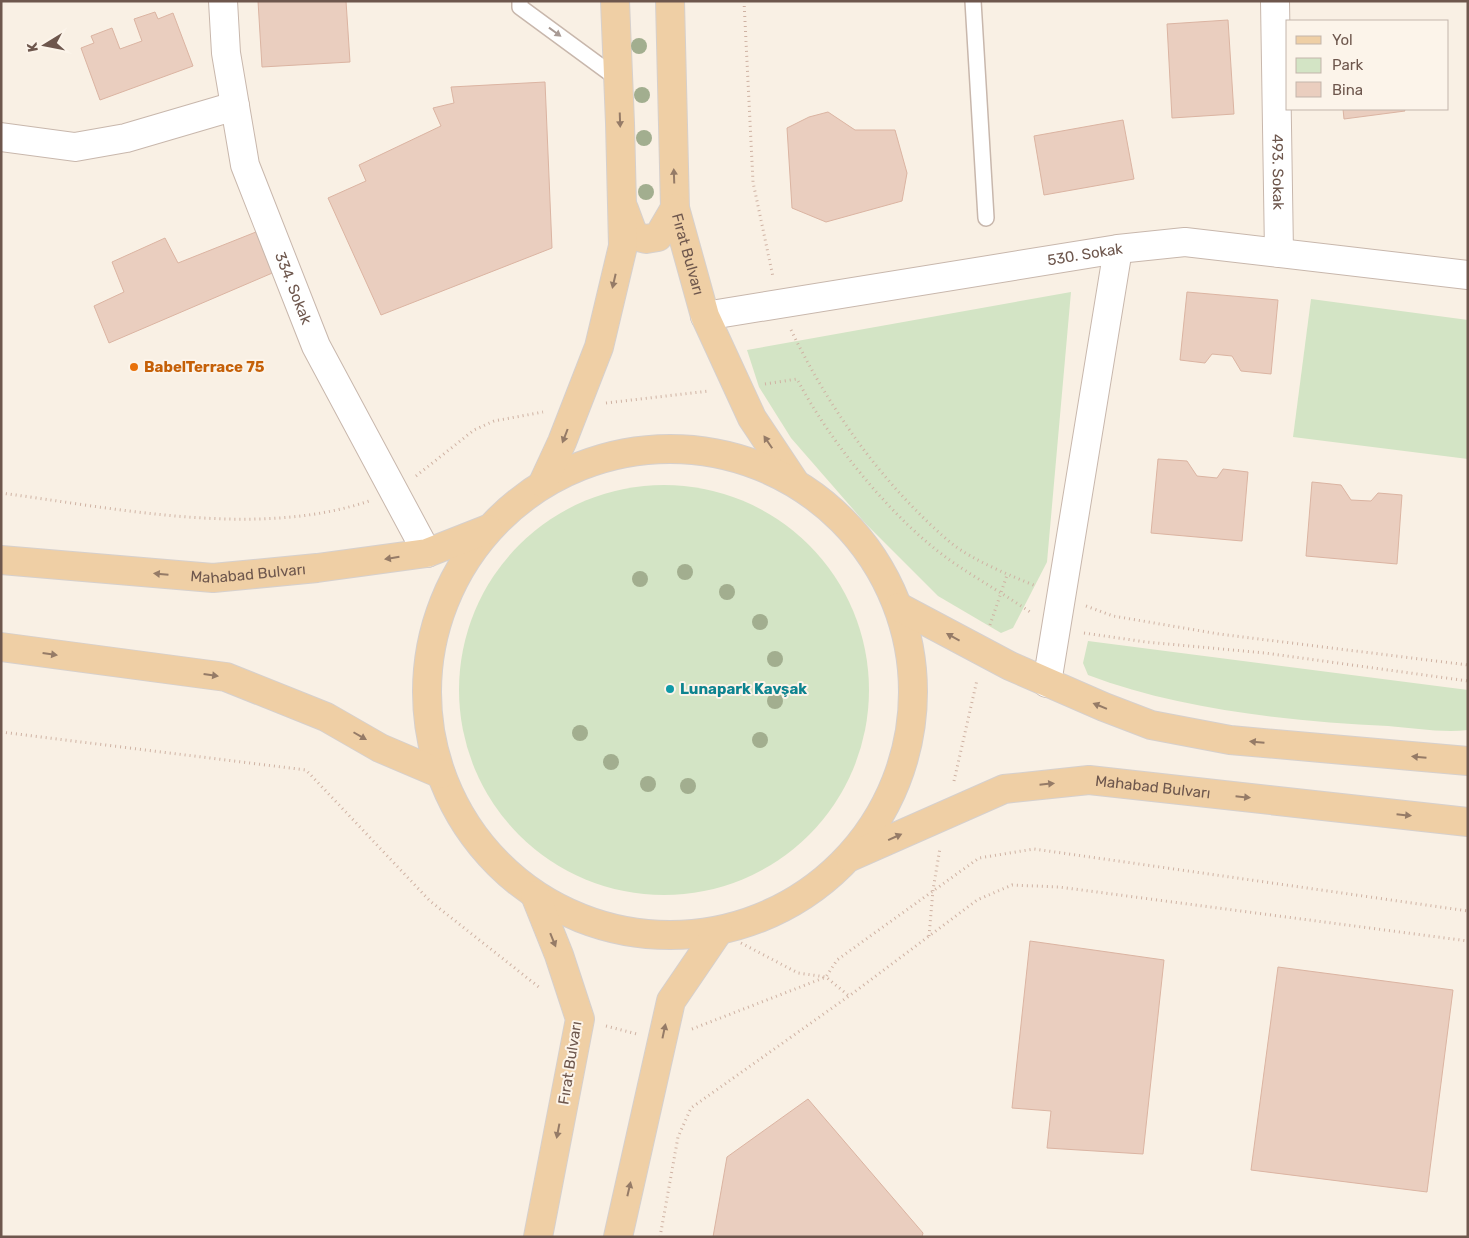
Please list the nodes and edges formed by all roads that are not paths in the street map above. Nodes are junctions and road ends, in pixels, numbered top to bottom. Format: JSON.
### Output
{"nodes":[{"id":1,"x":223,"y":1,"type":"edge"},
{"id":2,"x":520,"y":1,"type":"edge"},
{"id":3,"x":614,"y":1,"type":"edge"},
{"id":4,"x":670,"y":1,"type":"edge"},
{"id":5,"x":973,"y":1,"type":"edge"},
{"id":6,"x":1275,"y":1,"type":"edge"},
{"id":7,"x":618,"y":79,"type":"junction"},
{"id":8,"x":235,"y":106,"type":"junction"},
{"id":9,"x":1,"y":137,"type":"edge"},
{"id":10,"x":622,"y":202,"type":"junction"},
{"id":11,"x":675,"y":208,"type":"junction"},
{"id":12,"x":986,"y":218,"type":"dead end"},
{"id":13,"x":1118,"y":249,"type":"junction"},
{"id":14,"x":1279,"y":253,"type":"junction"},
{"id":15,"x":1468,"y":275,"type":"edge"},
{"id":16,"x":705,"y":316,"type":"junction"},
{"id":17,"x":795,"y":482,"type":"junction"},
{"id":18,"x":543,"y":483,"type":"junction"},
{"id":19,"x":488,"y":529,"type":"junction"},
{"id":20,"x":427,"y":553,"type":"junction"},
{"id":21,"x":1,"y":560,"type":"edge"},
{"id":22,"x":898,"y":607,"type":"junction"},
{"id":23,"x":1,"y":647,"type":"edge"},
{"id":24,"x":1047,"y":683,"type":"junction"},
{"id":25,"x":1468,"y":761,"type":"edge"},
{"id":26,"x":441,"y":774,"type":"junction"},
{"id":27,"x":1468,"y":822,"type":"edge"},
{"id":28,"x":850,"y":857,"type":"junction"},
{"id":29,"x":535,"y":895,"type":"junction"},
{"id":30,"x":718,"y":932,"type":"junction"},
{"id":31,"x":538,"y":1237,"type":"edge"},
{"id":32,"x":618,"y":1237,"type":"edge"}],
"edges":[{"from":1,"to":8,"type":"street","name":"334. Sokak"},
{"from":2,"to":7,"type":"lane","one_way":true},
{"from":3,"to":7,"type":"main road"},
{"from":11,"to":4,"type":"main road","name":"Fırat Bulvarı","one_way":true},
{"from":5,"to":12,"type":"lane"},
{"from":6,"to":14,"type":"street","name":"493. Sokak"},
{"from":7,"to":10,"type":"main road","one_way":true},
{"from":8,"to":9,"type":"street"},
{"from":8,"to":20,"type":"street","name":"334. Sokak"},
{"from":10,"to":11,"type":"main road"},
{"from":10,"to":18,"type":"main road","one_way":true},
{"from":11,"to":16,"type":"main road","name":"Fırat Bulvarı"},
{"from":13,"to":14,"type":"street","name":"530. Sokak"},
{"from":13,"to":16,"type":"street","name":"530. Sokak"},
{"from":13,"to":24,"type":"street"},
{"from":14,"to":15,"type":"street","name":"530. Sokak"},
{"from":17,"to":16,"type":"main road","name":"Fırat Bulvarı","one_way":true},
{"from":17,"to":18,"type":"main road"},
{"from":17,"to":22,"type":"main road"},
{"from":18,"to":19,"type":"main road"},
{"from":19,"to":20,"type":"main road","name":"Mahabad Bulvarı"},
{"from":19,"to":26,"type":"main road"},
{"from":20,"to":21,"type":"main road","name":"Mahabad Bulvarı","one_way":true},
{"from":24,"to":22,"type":"main road","one_way":true},
{"from":22,"to":28,"type":"main road"},
{"from":23,"to":26,"type":"main road","one_way":true},
{"from":25,"to":24,"type":"main road","one_way":true},
{"from":26,"to":29,"type":"main road"},
{"from":28,"to":27,"type":"main road","name":"Mahabad Bulvarı","one_way":true},
{"from":28,"to":30,"type":"main road"},
{"from":29,"to":30,"type":"main road"},
{"from":29,"to":31,"type":"main road","name":"Fırat Bulvarı","one_way":true},
{"from":32,"to":30,"type":"main road","one_way":true}]}
